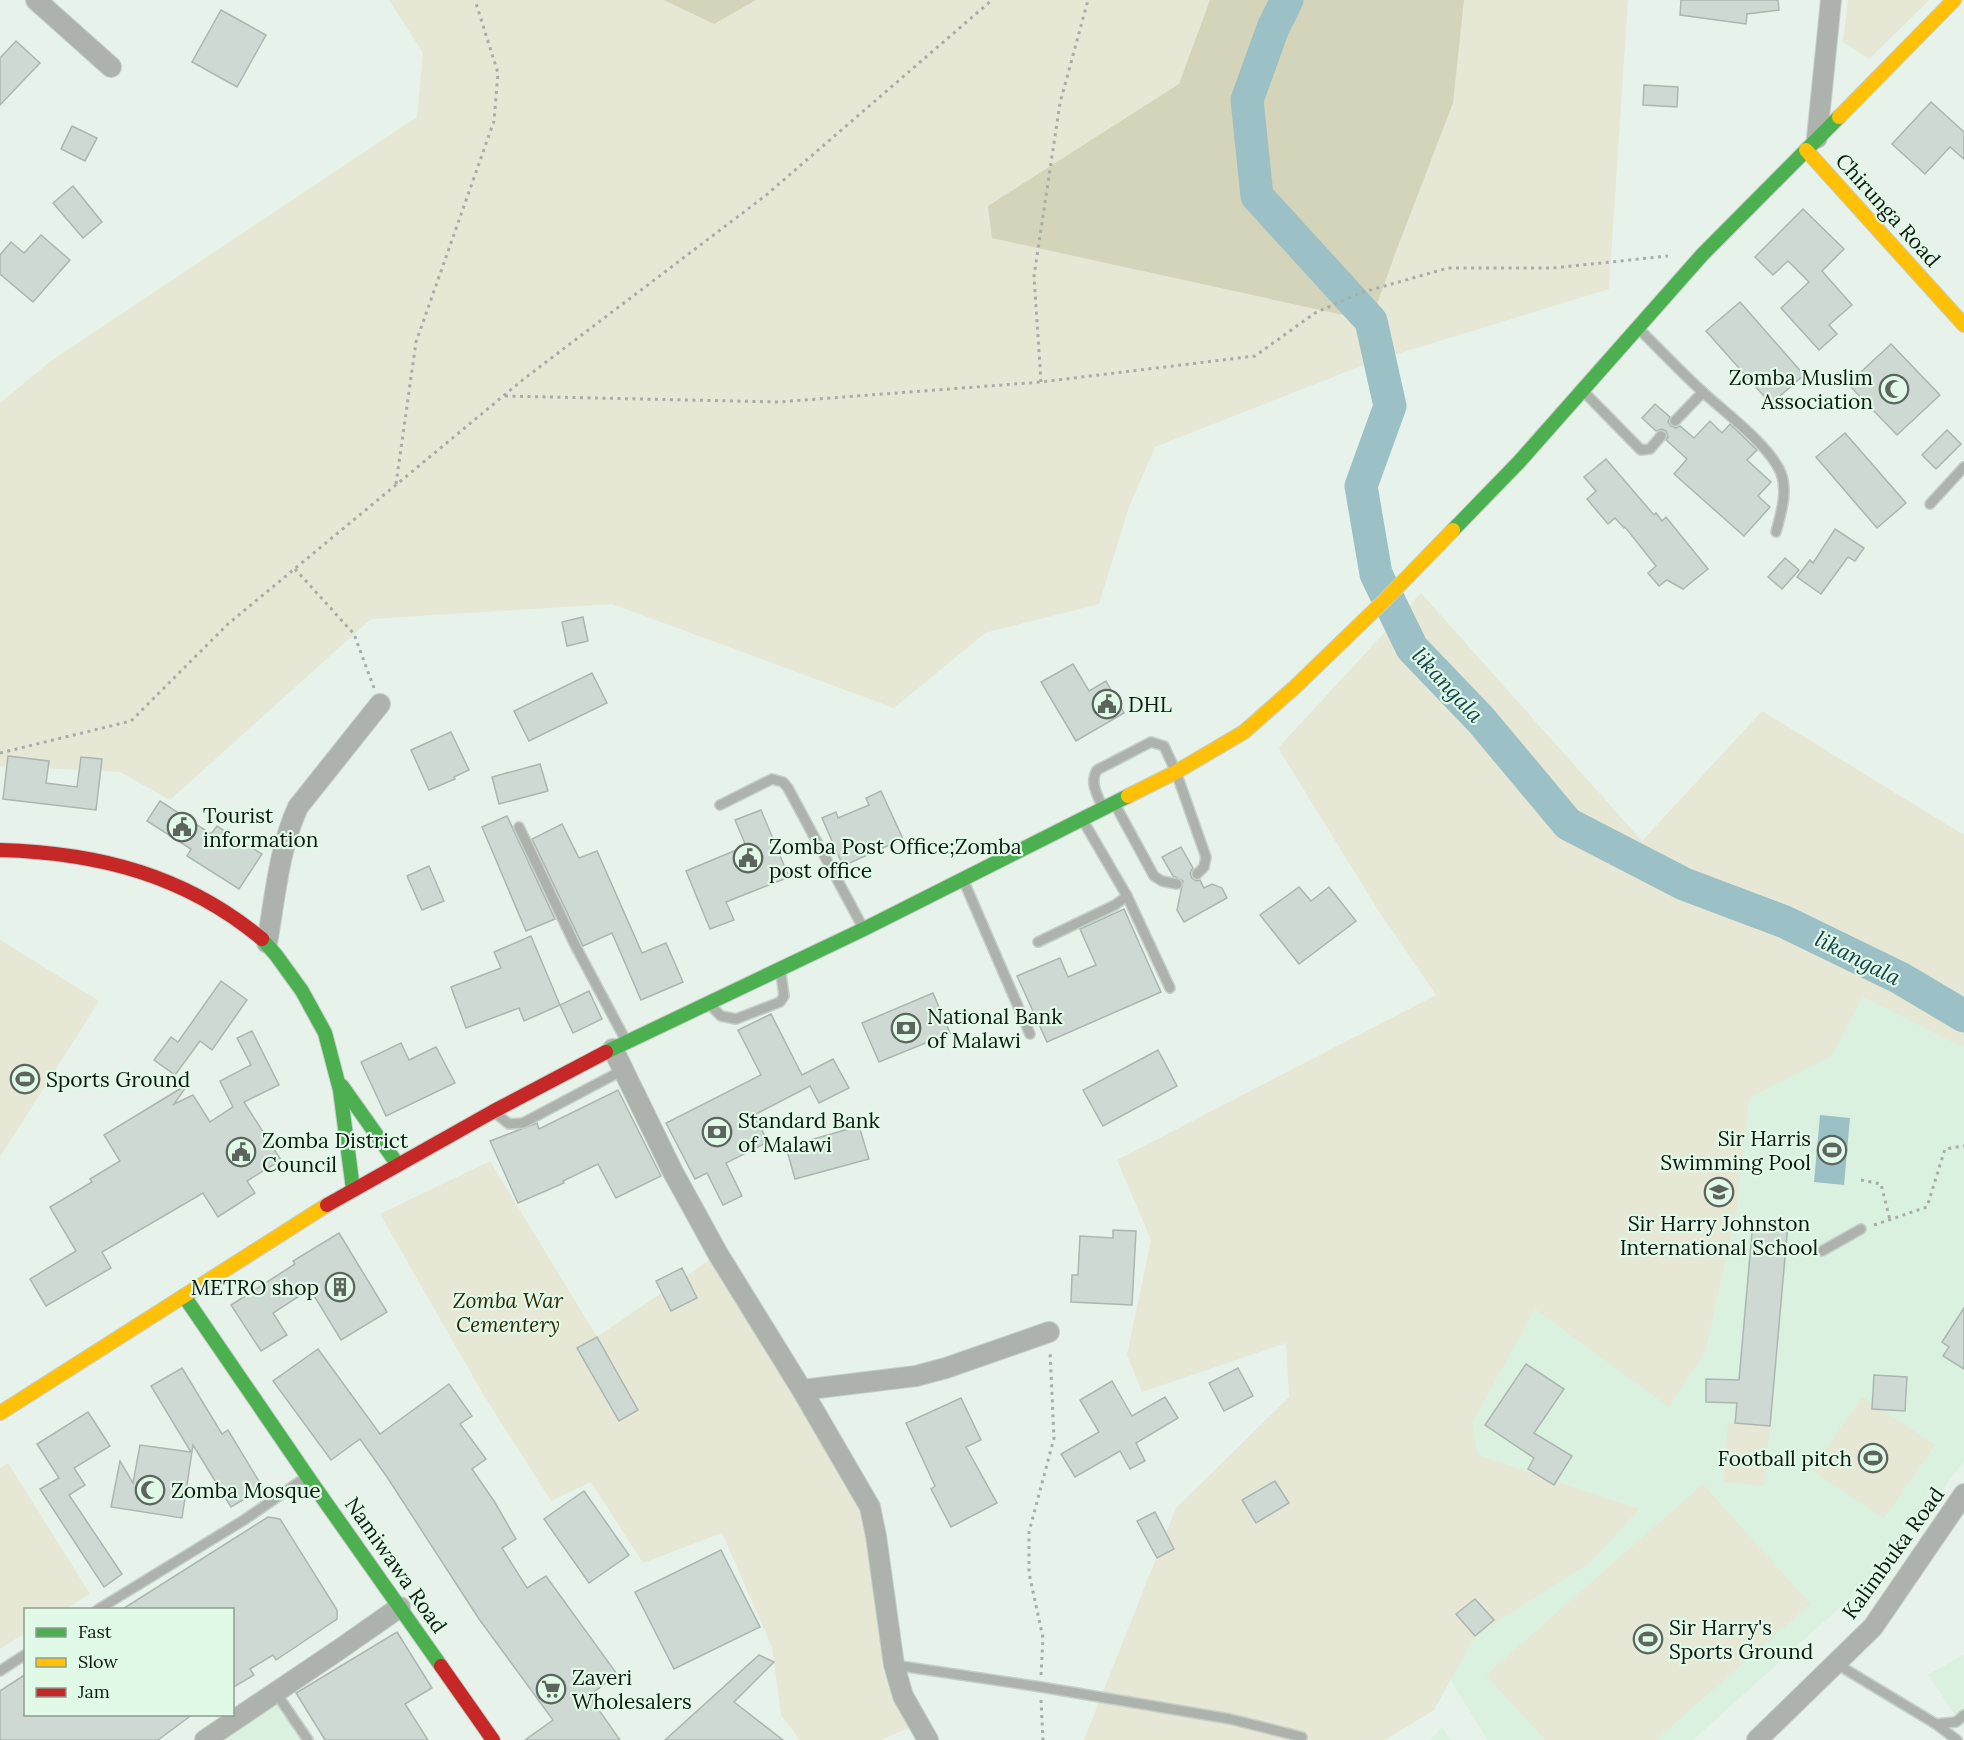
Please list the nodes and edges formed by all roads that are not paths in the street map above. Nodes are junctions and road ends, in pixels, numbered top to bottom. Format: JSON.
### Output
{"nodes":[{"id":1,"x":36,"y":0,"type":"edge"},
{"id":2,"x":1832,"y":0,"type":"edge"},
{"id":3,"x":1954,"y":0,"type":"edge"},
{"id":4,"x":111,"y":67,"type":"dead end"},
{"id":5,"x":1812,"y":144,"type":"junction"},
{"id":6,"x":1964,"y":325,"type":"edge"},
{"id":7,"x":1637,"y":327,"type":"junction"},
{"id":8,"x":1582,"y":390,"type":"junction"},
{"id":9,"x":1703,"y":392,"type":"junction"},
{"id":10,"x":1675,"y":421,"type":"dead end"},
{"id":11,"x":1661,"y":436,"type":"dead end"},
{"id":12,"x":1964,"y":467,"type":"edge"},
{"id":13,"x":1930,"y":504,"type":"dead end"},
{"id":14,"x":1776,"y":532,"type":"dead end"},
{"id":15,"x":380,"y":704,"type":"road end"},
{"id":16,"x":1176,"y":772,"type":"junction"},
{"id":17,"x":720,"y":805,"type":"dead end"},
{"id":18,"x":1109,"y":806,"type":"junction"},
{"id":19,"x":1082,"y":819,"type":"junction"},
{"id":20,"x":519,"y":828,"type":"dead end"},
{"id":21,"x":0,"y":850,"type":"edge"},
{"id":22,"x":1197,"y":874,"type":"dead end"},
{"id":23,"x":963,"y":880,"type":"junction"},
{"id":24,"x":1177,"y":884,"type":"dead end"},
{"id":25,"x":1127,"y":896,"type":"junction"},
{"id":26,"x":864,"y":929,"type":"junction"},
{"id":27,"x":1038,"y":942,"type":"dead end"},
{"id":28,"x":267,"y":943,"type":"junction"},
{"id":29,"x":780,"y":969,"type":"junction"},
{"id":30,"x":1170,"y":988,"type":"dead end"},
{"id":31,"x":707,"y":1003,"type":"junction"},
{"id":32,"x":1030,"y":1034,"type":"dead end"},
{"id":33,"x":620,"y":1045,"type":"junction"},
{"id":34,"x":623,"y":1070,"type":"junction"},
{"id":35,"x":338,"y":1080,"type":"junction"},
{"id":36,"x":494,"y":1111,"type":"junction"},
{"id":37,"x":398,"y":1165,"type":"junction"},
{"id":38,"x":353,"y":1189,"type":"junction"},
{"id":39,"x":1861,"y":1229,"type":"road end"},
{"id":40,"x":1822,"y":1251,"type":"dead end"},
{"id":41,"x":184,"y":1296,"type":"junction"},
{"id":42,"x":1049,"y":1332,"type":"road end"},
{"id":43,"x":802,"y":1389,"type":"junction"},
{"id":44,"x":0,"y":1413,"type":"edge"},
{"id":45,"x":308,"y":1476,"type":"junction"},
{"id":46,"x":1964,"y":1494,"type":"edge"},
{"id":47,"x":400,"y":1607,"type":"junction"},
{"id":48,"x":100,"y":1608,"type":"edge"},
{"id":49,"x":24,"y":1655,"type":"edge"},
{"id":50,"x":1835,"y":1663,"type":"junction"},
{"id":51,"x":894,"y":1665,"type":"junction"},
{"id":52,"x":0,"y":1671,"type":"edge"},
{"id":53,"x":276,"y":1693,"type":"junction"},
{"id":54,"x":1964,"y":1715,"type":"edge"},
{"id":55,"x":1936,"y":1724,"type":"junction"},
{"id":56,"x":1302,"y":1737,"type":"dead end"},
{"id":57,"x":205,"y":1740,"type":"edge"},
{"id":58,"x":308,"y":1740,"type":"edge"},
{"id":59,"x":493,"y":1740,"type":"edge"},
{"id":60,"x":928,"y":1740,"type":"edge"},
{"id":61,"x":1757,"y":1740,"type":"edge"},
{"id":62,"x":1957,"y":1740,"type":"edge"}],
"edges":[{"from":1,"to":4,"type":"street"},
{"from":2,"to":5,"type":"street"},
{"from":3,"to":5,"type":"main road"},
{"from":5,"to":6,"type":"main road","name":"Chirunga Road"},
{"from":5,"to":7,"type":"main road"},
{"from":7,"to":8,"type":"main road"},
{"from":7,"to":9,"type":"lane"},
{"from":8,"to":11,"type":"lane"},
{"from":8,"to":16,"type":"main road"},
{"from":9,"to":10,"type":"lane"},
{"from":9,"to":14,"type":"lane"},
{"from":12,"to":13,"type":"lane"},
{"from":15,"to":28,"type":"street"},
{"from":16,"to":18,"type":"main road"},
{"from":16,"to":18,"type":"lane"},
{"from":16,"to":22,"type":"lane"},
{"from":17,"to":26,"type":"lane"},
{"from":18,"to":19,"type":"main road"},
{"from":18,"to":24,"type":"lane"},
{"from":19,"to":23,"type":"main road"},
{"from":19,"to":25,"type":"lane"},
{"from":20,"to":33,"type":"lane"},
{"from":21,"to":28,"type":"main road"},
{"from":23,"to":26,"type":"main road"},
{"from":23,"to":32,"type":"lane"},
{"from":25,"to":27,"type":"lane"},
{"from":25,"to":30,"type":"lane"},
{"from":26,"to":29,"type":"main road"},
{"from":28,"to":35,"type":"main road"},
{"from":29,"to":31,"type":"main road"},
{"from":29,"to":31,"type":"lane"},
{"from":31,"to":33,"type":"main road"},
{"from":33,"to":34,"type":"street"},
{"from":33,"to":36,"type":"main road"},
{"from":34,"to":36,"type":"lane"},
{"from":34,"to":43,"type":"street"},
{"from":35,"to":37,"type":"main road"},
{"from":35,"to":38,"type":"main road"},
{"from":36,"to":37,"type":"main road"},
{"from":37,"to":38,"type":"main road"},
{"from":38,"to":41,"type":"main road"},
{"from":39,"to":40,"type":"lane"},
{"from":41,"to":44,"type":"main road"},
{"from":41,"to":45,"type":"main road","name":"Namiwawa Road"},
{"from":42,"to":43,"type":"street"},
{"from":43,"to":51,"type":"street"},
{"from":45,"to":47,"type":"main road","name":"Namiwawa Road"},
{"from":45,"to":48,"type":"lane"},
{"from":46,"to":50,"type":"street","name":"Kalimbuka Road"},
{"from":47,"to":53,"type":"street"},
{"from":47,"to":59,"type":"main road","name":"Namiwawa Road"},
{"from":49,"to":52,"type":"lane"},
{"from":50,"to":55,"type":"lane"},
{"from":50,"to":61,"type":"street","name":"Kalimbuka Road"},
{"from":51,"to":56,"type":"lane"},
{"from":51,"to":60,"type":"street"},
{"from":53,"to":57,"type":"street"},
{"from":53,"to":58,"type":"lane"},
{"from":54,"to":55,"type":"lane"},
{"from":55,"to":62,"type":"lane"}]}
